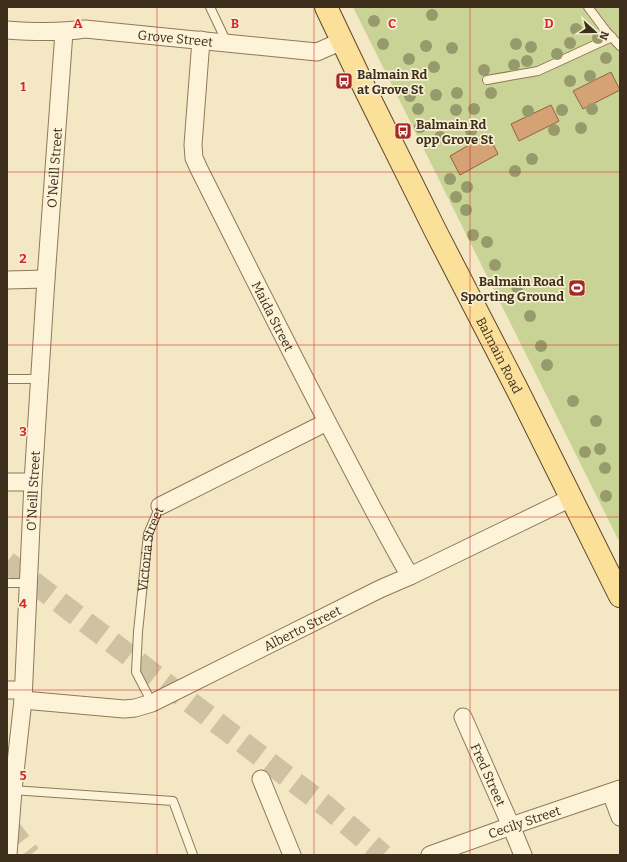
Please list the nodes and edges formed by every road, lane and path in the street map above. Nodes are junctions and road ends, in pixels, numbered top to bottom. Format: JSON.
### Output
{"nodes":[{"id":1,"x":210,"y":7,"type":"edge"},
{"id":2,"x":326,"y":7,"type":"edge"},
{"id":3,"x":588,"y":7,"type":"edge"},
{"id":4,"x":7,"y":30,"type":"edge"},
{"id":5,"x":64,"y":32,"type":"junction"},
{"id":6,"x":612,"y":37,"type":"junction"},
{"id":7,"x":201,"y":40,"type":"junction"},
{"id":8,"x":342,"y":41,"type":"junction"},
{"id":9,"x":227,"y":43,"type":"junction"},
{"id":10,"x":620,"y":46,"type":"edge"},
{"id":11,"x":487,"y":80,"type":"dead end"},
{"id":12,"x":46,"y":279,"type":"junction"},
{"id":13,"x":7,"y":280,"type":"edge"},
{"id":14,"x":7,"y":379,"type":"edge"},
{"id":15,"x":40,"y":379,"type":"junction"},
{"id":16,"x":327,"y":422,"type":"junction"},
{"id":17,"x":7,"y":482,"type":"edge"},
{"id":18,"x":33,"y":482,"type":"junction"},
{"id":19,"x":571,"y":498,"type":"junction"},
{"id":20,"x":160,"y":506,"type":"joint"},
{"id":21,"x":410,"y":576,"type":"junction"},
{"id":22,"x":7,"y":583,"type":"edge"},
{"id":23,"x":28,"y":583,"type":"junction"},
{"id":24,"x":620,"y":596,"type":"edge"},
{"id":25,"x":18,"y":693,"type":"edge"},
{"id":26,"x":152,"y":703,"type":"junction"},
{"id":27,"x":463,"y":717,"type":"dead end"},
{"id":28,"x":261,"y":779,"type":"dead end"},
{"id":29,"x":10,"y":790,"type":"edge"},
{"id":30,"x":616,"y":791,"type":"edge"},
{"id":31,"x":620,"y":817,"type":"edge"},
{"id":32,"x":511,"y":826,"type":"junction"},
{"id":33,"x":8,"y":855,"type":"edge"},
{"id":34,"x":193,"y":855,"type":"edge"},
{"id":35,"x":292,"y":855,"type":"edge"},
{"id":36,"x":430,"y":855,"type":"edge"},
{"id":37,"x":523,"y":855,"type":"edge"}],
"edges":[{"from":1,"to":9,"type":"lane"},
{"from":2,"to":8,"type":"main road","name":"Balmain Road"},
{"from":3,"to":6,"type":"lane"},
{"from":4,"to":5,"type":"street","name":"Grove Street"},
{"from":5,"to":7,"type":"street","name":"Grove Street"},
{"from":5,"to":12,"type":"street","name":"O'Neill Street"},
{"from":6,"to":10,"type":"lane"},
{"from":6,"to":11,"type":"lane"},
{"from":7,"to":9,"type":"street","name":"Grove Street"},
{"from":7,"to":16,"type":"street","name":"Maida Street"},
{"from":8,"to":9,"type":"street","name":"Grove Street"},
{"from":8,"to":19,"type":"main road","name":"Balmain Road"},
{"from":12,"to":13,"type":"street"},
{"from":12,"to":15,"type":"street","name":"O'Neill Street"},
{"from":14,"to":15,"type":"lane"},
{"from":15,"to":18,"type":"street","name":"O'Neill Street"},
{"from":16,"to":20,"type":"street","name":"Victoria Street"},
{"from":16,"to":21,"type":"street","name":"Maida Street"},
{"from":17,"to":18,"type":"street"},
{"from":18,"to":23,"type":"street","name":"O'Neill Street"},
{"from":19,"to":21,"type":"street","name":"Alberto Street"},
{"from":19,"to":24,"type":"main road","name":"Balmain Road"},
{"from":20,"to":26,"type":"lane","name":"Victoria Street"},
{"from":21,"to":26,"type":"street","name":"Alberto Street"},
{"from":22,"to":23,"type":"lane"},
{"from":23,"to":25,"type":"street","name":"O'Neill Street"},
{"from":25,"to":26,"type":"street","name":"Alberto Street"},
{"from":25,"to":29,"type":"street","name":"O'Neill Street"},
{"from":27,"to":32,"type":"street","name":"Fred Street"},
{"from":28,"to":35,"type":"street"},
{"from":29,"to":33,"type":"street","name":"O'Neill Street"},
{"from":29,"to":34,"type":"lane"},
{"from":30,"to":31,"type":"street"},
{"from":30,"to":32,"type":"street","name":"Cecily Street"},
{"from":32,"to":36,"type":"street","name":"Cecily Street"},
{"from":32,"to":37,"type":"street","name":"Fred Street"}]}
